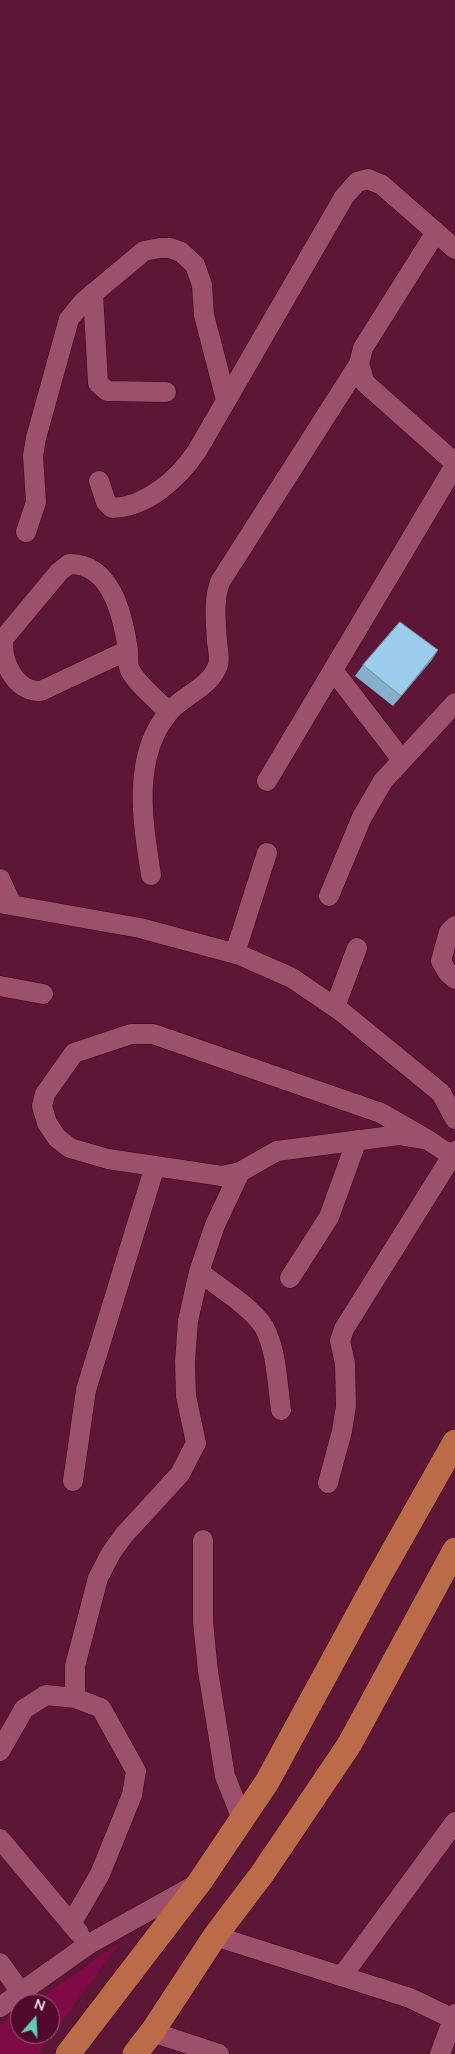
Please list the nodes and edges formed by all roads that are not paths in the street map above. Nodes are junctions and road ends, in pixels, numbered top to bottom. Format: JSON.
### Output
{"nodes":[{"id":1,"x":436,"y":232,"type":"junction"},
{"id":2,"x":455,"y":249,"type":"edge"},
{"id":3,"x":93,"y":293,"type":"junction"},
{"id":4,"x":359,"y":364,"type":"junction"},
{"id":5,"x":166,"y":392,"type":"dead end"},
{"id":6,"x":226,"y":400,"type":"junction"},
{"id":7,"x":455,"y":464,"type":"edge"},
{"id":8,"x":99,"y":481,"type":"dead end"},
{"id":9,"x":26,"y":532,"type":"dead end"},
{"id":10,"x":128,"y":650,"type":"junction"},
{"id":11,"x":333,"y":670,"type":"junction"},
{"id":12,"x":455,"y":703,"type":"edge"},
{"id":13,"x":169,"y":712,"type":"junction"},
{"id":14,"x":402,"y":760,"type":"junction"},
{"id":15,"x":267,"y":781,"type":"dead end"},
{"id":16,"x":267,"y":853,"type":"dead end"},
{"id":17,"x":151,"y":875,"type":"dead end"},
{"id":18,"x":0,"y":879,"type":"edge"},
{"id":19,"x":329,"y":896,"type":"dead end"},
{"id":20,"x":6,"y":904,"type":"edge"},
{"id":21,"x":455,"y":926,"type":"edge"},
{"id":22,"x":357,"y":948,"type":"dead end"},
{"id":23,"x":235,"y":953,"type":"junction"},
{"id":24,"x":455,"y":979,"type":"edge"},
{"id":25,"x":0,"y":986,"type":"edge"},
{"id":26,"x":43,"y":994,"type":"dead end"},
{"id":27,"x":336,"y":1007,"type":"junction"},
{"id":28,"x":455,"y":1120,"type":"edge"},
{"id":29,"x":357,"y":1140,"type":"junction"},
{"id":30,"x":428,"y":1140,"type":"junction"},
{"id":31,"x":454,"y":1155,"type":"edge"},
{"id":32,"x":155,"y":1166,"type":"junction"},
{"id":33,"x":240,"y":1172,"type":"junction"},
{"id":34,"x":198,"y":1272,"type":"junction"},
{"id":35,"x":290,"y":1278,"type":"dead end"},
{"id":36,"x":280,"y":1410,"type":"dead end"},
{"id":37,"x":455,"y":1442,"type":"edge"},
{"id":38,"x":73,"y":1481,"type":"dead end"},
{"id":39,"x":328,"y":1483,"type":"dead end"},
{"id":40,"x":203,"y":1540,"type":"dead end"},
{"id":41,"x":455,"y":1550,"type":"edge"},
{"id":42,"x":75,"y":1698,"type":"junction"},
{"id":43,"x":0,"y":1751,"type":"edge"},
{"id":44,"x":242,"y":1819,"type":"junction"},
{"id":45,"x":455,"y":1822,"type":"edge"},
{"id":46,"x":0,"y":1840,"type":"edge"},
{"id":47,"x":199,"y":1883,"type":"junction"},
{"id":48,"x":71,"y":1924,"type":"junction"},
{"id":49,"x":215,"y":1936,"type":"junction"},
{"id":50,"x":88,"y":1944,"type":"junction"},
{"id":51,"x":0,"y":1963,"type":"edge"},
{"id":52,"x":342,"y":1976,"type":"junction"},
{"id":53,"x":20,"y":1991,"type":"junction"},
{"id":54,"x":0,"y":2006,"type":"edge"},
{"id":55,"x":454,"y":2017,"type":"edge"},
{"id":56,"x":152,"y":2032,"type":"junction"},
{"id":57,"x":68,"y":2054,"type":"edge"},
{"id":58,"x":135,"y":2054,"type":"edge"},
{"id":59,"x":219,"y":2054,"type":"edge"},
{"id":60,"x":440,"y":2054,"type":"edge"}],
"edges":[{"from":1,"to":2,"type":"street"},
{"from":1,"to":4,"type":"street"},
{"from":1,"to":6,"type":"street"},
{"from":3,"to":5,"type":"street"},
{"from":3,"to":6,"type":"street"},
{"from":3,"to":9,"type":"street"},
{"from":4,"to":7,"type":"street"},
{"from":4,"to":13,"type":"street"},
{"from":6,"to":8,"type":"street"},
{"from":7,"to":11,"type":"street"},
{"from":10,"to":10,"type":"street"},
{"from":10,"to":13,"type":"street"},
{"from":11,"to":14,"type":"street"},
{"from":11,"to":15,"type":"street"},
{"from":12,"to":14,"type":"street"},
{"from":13,"to":17,"type":"street"},
{"from":14,"to":19,"type":"street"},
{"from":16,"to":23,"type":"street"},
{"from":18,"to":20,"type":"street"},
{"from":20,"to":23,"type":"street"},
{"from":21,"to":24,"type":"street"},
{"from":22,"to":27,"type":"street"},
{"from":23,"to":27,"type":"street"},
{"from":25,"to":26,"type":"street"},
{"from":27,"to":28,"type":"street"},
{"from":29,"to":30,"type":"street"},
{"from":29,"to":33,"type":"street"},
{"from":29,"to":35,"type":"street"},
{"from":30,"to":31,"type":"street"},
{"from":30,"to":32,"type":"street"},
{"from":31,"to":39,"type":"street"},
{"from":32,"to":33,"type":"street"},
{"from":32,"to":38,"type":"street"},
{"from":33,"to":34,"type":"street"},
{"from":34,"to":36,"type":"street"},
{"from":34,"to":42,"type":"street"},
{"from":37,"to":44,"type":"main road"},
{"from":40,"to":44,"type":"street"},
{"from":41,"to":49,"type":"main road"},
{"from":42,"to":43,"type":"street"},
{"from":42,"to":48,"type":"street"},
{"from":44,"to":47,"type":"main road"},
{"from":45,"to":52,"type":"street"},
{"from":46,"to":48,"type":"street"},
{"from":47,"to":50,"type":"street"},
{"from":47,"to":57,"type":"main road"},
{"from":48,"to":50,"type":"street"},
{"from":49,"to":52,"type":"street"},
{"from":49,"to":56,"type":"main road"},
{"from":50,"to":53,"type":"street"},
{"from":51,"to":53,"type":"street"},
{"from":52,"to":55,"type":"street"},
{"from":53,"to":54,"type":"street"},
{"from":55,"to":60,"type":"street"},
{"from":56,"to":58,"type":"main road"},
{"from":56,"to":59,"type":"street"}]}
